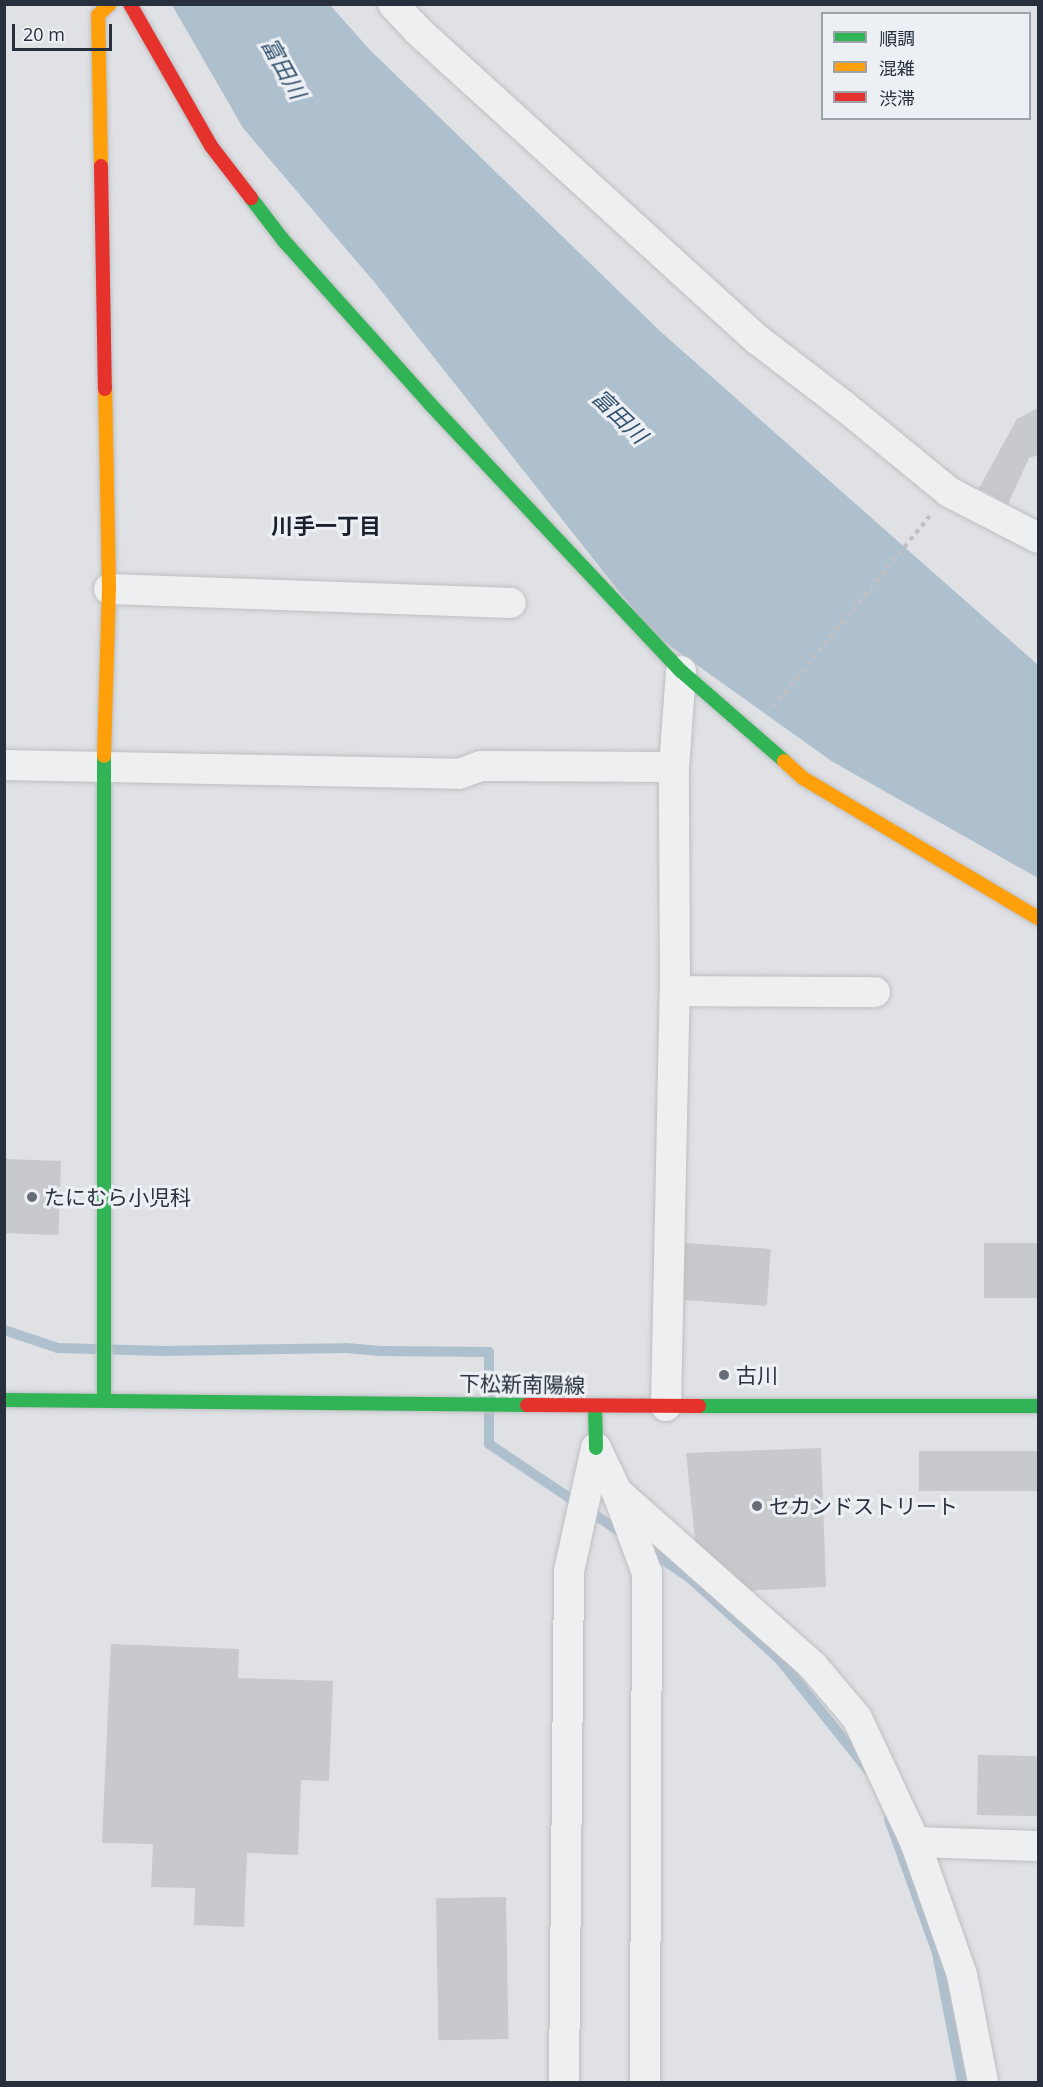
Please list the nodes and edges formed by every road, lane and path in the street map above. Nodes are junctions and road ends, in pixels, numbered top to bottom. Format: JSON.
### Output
{"nodes":[{"id":1,"x":110,"y":4,"type":"edge"},
{"id":2,"x":130,"y":4,"type":"edge"},
{"id":3,"x":393,"y":4,"type":"edge"},
{"id":4,"x":931,"y":514,"type":"dead end"},
{"id":5,"x":1038,"y":538,"type":"edge"},
{"id":6,"x":109,"y":590,"type":"junction"},
{"id":7,"x":510,"y":603,"type":"dead end"},
{"id":8,"x":681,"y":671,"type":"junction"},
{"id":9,"x":769,"y":712,"type":"dead end"},
{"id":10,"x":4,"y":765,"type":"edge"},
{"id":11,"x":104,"y":766,"type":"junction"},
{"id":12,"x":674,"y":767,"type":"junction"},
{"id":13,"x":1038,"y":918,"type":"edge"},
{"id":14,"x":675,"y":991,"type":"junction"},
{"id":15,"x":875,"y":992,"type":"dead end"},
{"id":16,"x":4,"y":1400,"type":"edge"},
{"id":17,"x":104,"y":1400,"type":"junction"},
{"id":18,"x":594,"y":1406,"type":"junction"},
{"id":19,"x":666,"y":1406,"type":"junction"},
{"id":20,"x":1038,"y":1406,"type":"edge"},
{"id":21,"x":596,"y":1448,"type":"junction"},
{"id":22,"x":617,"y":1492,"type":"junction"},
{"id":23,"x":915,"y":1842,"type":"junction"},
{"id":24,"x":1038,"y":1846,"type":"edge"},
{"id":25,"x":564,"y":2082,"type":"edge"},
{"id":26,"x":645,"y":2082,"type":"edge"},
{"id":27,"x":983,"y":2082,"type":"edge"}],
"edges":[{"from":1,"to":6,"type":"street"},
{"from":2,"to":8,"type":"street"},
{"from":3,"to":5,"type":"street"},
{"from":4,"to":9,"type":"path"},
{"from":6,"to":7,"type":"street"},
{"from":6,"to":11,"type":"street"},
{"from":8,"to":12,"type":"street"},
{"from":8,"to":13,"type":"street"},
{"from":10,"to":11,"type":"street"},
{"from":11,"to":12,"type":"street"},
{"from":11,"to":17,"type":"street"},
{"from":12,"to":14,"type":"street"},
{"from":14,"to":15,"type":"street"},
{"from":14,"to":19,"type":"street"},
{"from":16,"to":17,"type":"street","name":"下松新南陽線"},
{"from":17,"to":18,"type":"street","name":"下松新南陽線"},
{"from":18,"to":19,"type":"street","name":"下松新南陽線"},
{"from":18,"to":21,"type":"street"},
{"from":19,"to":20,"type":"street","name":"下松新南陽線"},
{"from":21,"to":22,"type":"street"},
{"from":21,"to":25,"type":"street"},
{"from":22,"to":23,"type":"street"},
{"from":22,"to":26,"type":"street"},
{"from":23,"to":24,"type":"street"},
{"from":23,"to":27,"type":"street"}]}
